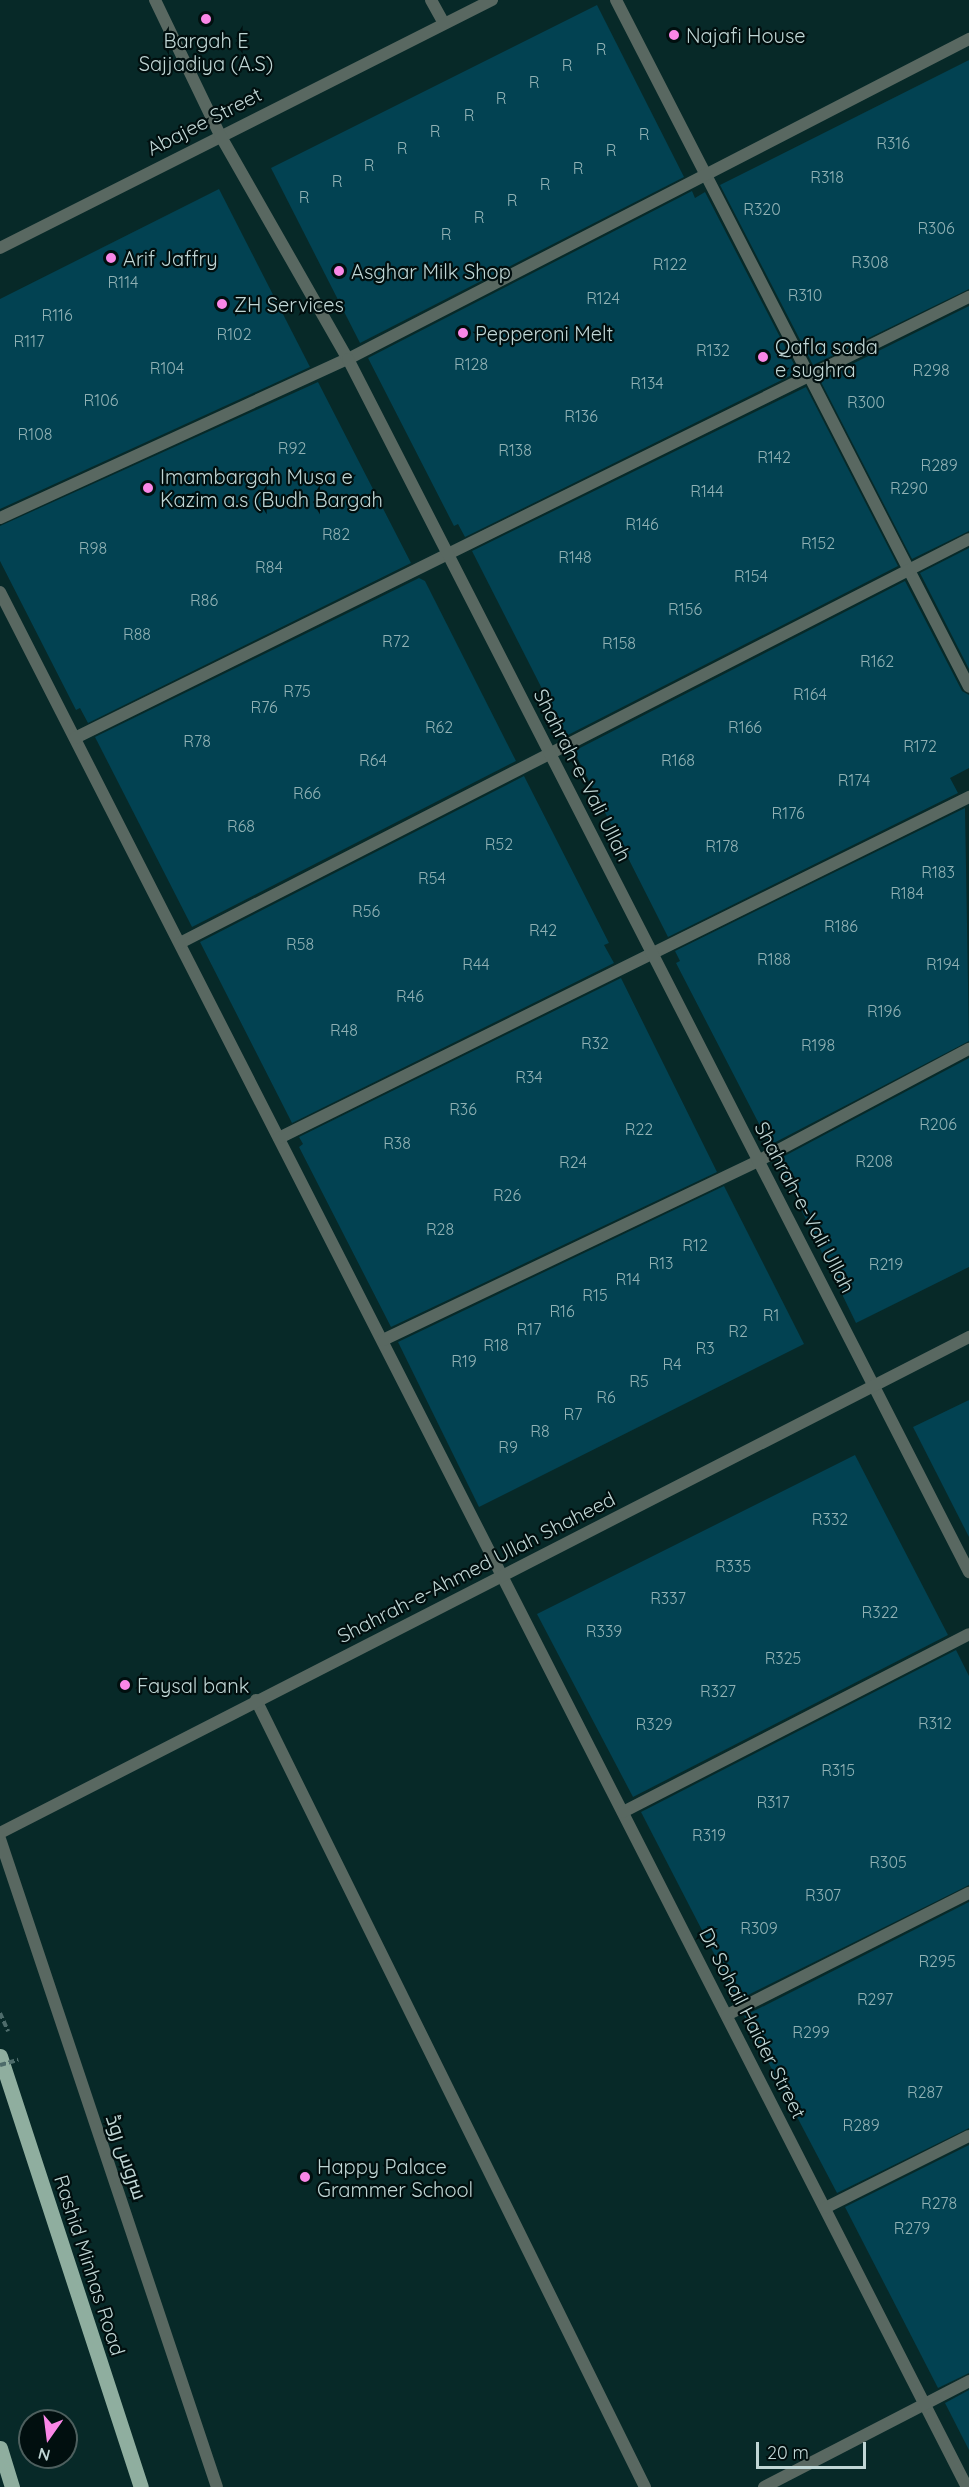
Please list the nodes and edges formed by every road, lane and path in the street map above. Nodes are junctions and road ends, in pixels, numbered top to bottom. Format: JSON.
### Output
{"nodes":[{"id":1,"x":155,"y":0,"type":"edge"},
{"id":2,"x":431,"y":0,"type":"edge"},
{"id":3,"x":492,"y":0,"type":"edge"},
{"id":4,"x":616,"y":0,"type":"edge"},
{"id":5,"x":443,"y":22,"type":"junction"},
{"id":6,"x":969,"y":39,"type":"edge"},
{"id":7,"x":220,"y":135,"type":"junction"},
{"id":8,"x":708,"y":174,"type":"junction"},
{"id":9,"x":0,"y":248,"type":"edge"},
{"id":10,"x":969,"y":297,"type":"edge"},
{"id":11,"x":348,"y":359,"type":"junction"},
{"id":12,"x":811,"y":375,"type":"junction"},
{"id":13,"x":0,"y":518,"type":"edge"},
{"id":14,"x":969,"y":539,"type":"edge"},
{"id":15,"x":448,"y":553,"type":"junction"},
{"id":16,"x":910,"y":571,"type":"junction"},
{"id":17,"x":0,"y":592,"type":"edge"},
{"id":18,"x":969,"y":687,"type":"edge"},
{"id":19,"x":75,"y":738,"type":"junction"},
{"id":20,"x":549,"y":752,"type":"junction"},
{"id":21,"x":969,"y":796,"type":"edge"},
{"id":22,"x":180,"y":943,"type":"junction"},
{"id":23,"x":654,"y":957,"type":"junction"},
{"id":24,"x":969,"y":1050,"type":"edge"},
{"id":25,"x":279,"y":1138,"type":"junction"},
{"id":26,"x":758,"y":1161,"type":"junction"},
{"id":27,"x":969,"y":1337,"type":"edge"},
{"id":28,"x":383,"y":1340,"type":"junction"},
{"id":29,"x":876,"y":1385,"type":"junction"},
{"id":30,"x":969,"y":1572,"type":"edge"},
{"id":31,"x":503,"y":1576,"type":"junction"},
{"id":32,"x":969,"y":1634,"type":"edge"},
{"id":33,"x":256,"y":1700,"type":"junction"},
{"id":34,"x":623,"y":1812,"type":"junction"},
{"id":35,"x":0,"y":1833,"type":"edge"},
{"id":36,"x":0,"y":1839,"type":"edge"},
{"id":37,"x":969,"y":1893,"type":"edge"},
{"id":38,"x":727,"y":2015,"type":"junction"},
{"id":39,"x":0,"y":2056,"type":"edge"},
{"id":40,"x":18,"y":2060,"type":"dead end"},
{"id":41,"x":0,"y":2065,"type":"edge"},
{"id":42,"x":969,"y":2136,"type":"edge"},
{"id":43,"x":825,"y":2208,"type":"junction"},
{"id":44,"x":969,"y":2381,"type":"edge"},
{"id":45,"x":924,"y":2402,"type":"junction"},
{"id":46,"x":0,"y":2448,"type":"edge"},
{"id":47,"x":12,"y":2487,"type":"edge"},
{"id":48,"x":141,"y":2487,"type":"edge"},
{"id":49,"x":217,"y":2487,"type":"edge"},
{"id":50,"x":645,"y":2487,"type":"edge"},
{"id":51,"x":764,"y":2487,"type":"edge"},
{"id":52,"x":967,"y":2487,"type":"edge"}],
"edges":[{"from":1,"to":7,"type":"street","name":"Shahrah-e-Vali Ullah"},
{"from":2,"to":5,"type":"street"},
{"from":3,"to":5,"type":"street","name":"Abajee Street"},
{"from":4,"to":8,"type":"street"},
{"from":5,"to":7,"type":"street","name":"Abajee Street"},
{"from":6,"to":8,"type":"street"},
{"from":7,"to":9,"type":"street","name":"Abajee Street"},
{"from":7,"to":11,"type":"street","name":"Shahrah-e-Vali Ullah"},
{"from":8,"to":11,"type":"street"},
{"from":8,"to":12,"type":"street"},
{"from":10,"to":12,"type":"street"},
{"from":11,"to":13,"type":"street"},
{"from":11,"to":15,"type":"street","name":"Shahrah-e-Vali Ullah"},
{"from":12,"to":15,"type":"street"},
{"from":12,"to":16,"type":"street"},
{"from":14,"to":16,"type":"street"},
{"from":15,"to":19,"type":"street"},
{"from":15,"to":20,"type":"street","name":"Shahrah-e-Vali Ullah"},
{"from":16,"to":18,"type":"street"},
{"from":16,"to":20,"type":"street"},
{"from":17,"to":19,"type":"street","name":"Dr Sohail Haider Street"},
{"from":19,"to":22,"type":"street","name":"Dr Sohail Haider Street"},
{"from":20,"to":22,"type":"street"},
{"from":20,"to":23,"type":"street","name":"Shahrah-e-Vali Ullah"},
{"from":21,"to":23,"type":"street"},
{"from":22,"to":25,"type":"street","name":"Dr Sohail Haider Street"},
{"from":23,"to":25,"type":"street"},
{"from":23,"to":26,"type":"street","name":"Shahrah-e-Vali Ullah"},
{"from":24,"to":26,"type":"street"},
{"from":25,"to":28,"type":"street","name":"Dr Sohail Haider Street"},
{"from":26,"to":28,"type":"street"},
{"from":26,"to":29,"type":"street","name":"Shahrah-e-Vali Ullah"},
{"from":27,"to":29,"type":"street","name":"Shahrah-e-Ahmed Ullah Shaheed"},
{"from":28,"to":31,"type":"street","name":"Dr Sohail Haider Street"},
{"from":29,"to":30,"type":"street","name":"Shahrah-e-Vali Ullah"},
{"from":29,"to":31,"type":"street","name":"Shahrah-e-Ahmed Ullah Shaheed"},
{"from":31,"to":33,"type":"street","name":"Shahrah-e-Ahmed Ullah Shaheed"},
{"from":31,"to":34,"type":"street","name":"Dr Sohail Haider Street"},
{"from":32,"to":34,"type":"street"},
{"from":33,"to":35,"type":"street","name":"Shahrah-e-Ahmed Ullah Shaheed"},
{"from":33,"to":50,"type":"street"},
{"from":34,"to":38,"type":"street","name":"Dr Sohail Haider Street"},
{"from":36,"to":49,"type":"street","name":"سروس روڈ"},
{"from":37,"to":38,"type":"street"},
{"from":38,"to":43,"type":"street","name":"Dr Sohail Haider Street"},
{"from":39,"to":48,"type":"main road","name":"Rashid Minhas Road"},
{"from":40,"to":41,"type":"path","bridge":true},
{"from":42,"to":43,"type":"street"},
{"from":43,"to":45,"type":"street","name":"Dr Sohail Haider Street"},
{"from":44,"to":45,"type":"street"},
{"from":45,"to":51,"type":"street"},
{"from":45,"to":52,"type":"street","name":"Dr Sohail Haider Street"},
{"from":46,"to":47,"type":"main road"}]}
